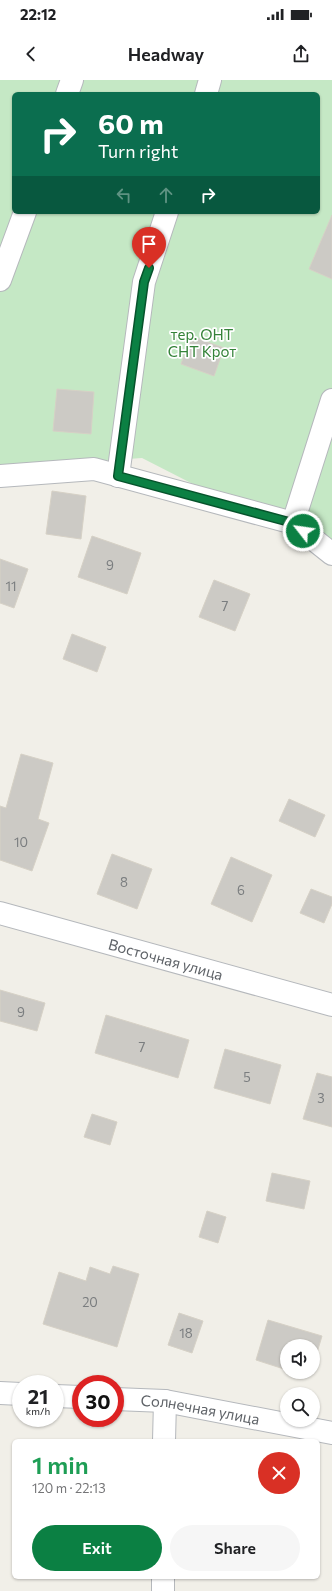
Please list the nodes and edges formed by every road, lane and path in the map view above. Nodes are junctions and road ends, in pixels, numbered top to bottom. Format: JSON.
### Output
{"nodes":[{"id":1,"x":72,"y":80,"type":"edge"},
{"id":2,"x":210,"y":80,"type":"edge"},
{"id":3,"x":68,"y":92,"type":"edge"},
{"id":4,"x":207,"y":92,"type":"edge"},
{"id":5,"x":24,"y":214,"type":"edge"},
{"id":6,"x":166,"y":214,"type":"edge"},
{"id":7,"x":0,"y":280,"type":"edge"},
{"id":8,"x":332,"y":400,"type":"edge"},
{"id":9,"x":0,"y":476,"type":"edge"},
{"id":10,"x":118,"y":476,"type":"junction"},
{"id":11,"x":293,"y":523,"type":"junction"},
{"id":12,"x":332,"y":554,"type":"edge"},
{"id":13,"x":0,"y":913,"type":"edge"},
{"id":14,"x":332,"y":1005,"type":"edge"},
{"id":15,"x":0,"y":1393,"type":"edge"},
{"id":16,"x":12,"y":1394,"type":"edge"},
{"id":17,"x":124,"y":1399,"type":"edge"},
{"id":18,"x":165,"y":1401,"type":"junction"},
{"id":19,"x":332,"y":1433,"type":"edge"},
{"id":20,"x":164,"y":1439,"type":"edge"},
{"id":21,"x":163,"y":1579,"type":"edge"},
{"id":22,"x":163,"y":1591,"type":"edge"}],
"edges":[{"from":1,"to":3,"type":"street"},
{"from":2,"to":4,"type":"street"},
{"from":5,"to":7,"type":"street"},
{"from":6,"to":10,"type":"street"},
{"from":8,"to":11,"type":"street"},
{"from":9,"to":10,"type":"street"},
{"from":10,"to":11,"type":"street"},
{"from":11,"to":12,"type":"street"},
{"from":13,"to":14,"type":"street","name":"Восточная улица"},
{"from":15,"to":16,"type":"street"},
{"from":17,"to":18,"type":"street","name":"Солнечная улица"},
{"from":18,"to":19,"type":"street","name":"Солнечная улица"},
{"from":18,"to":20,"type":"street"},
{"from":21,"to":22,"type":"street"}]}
